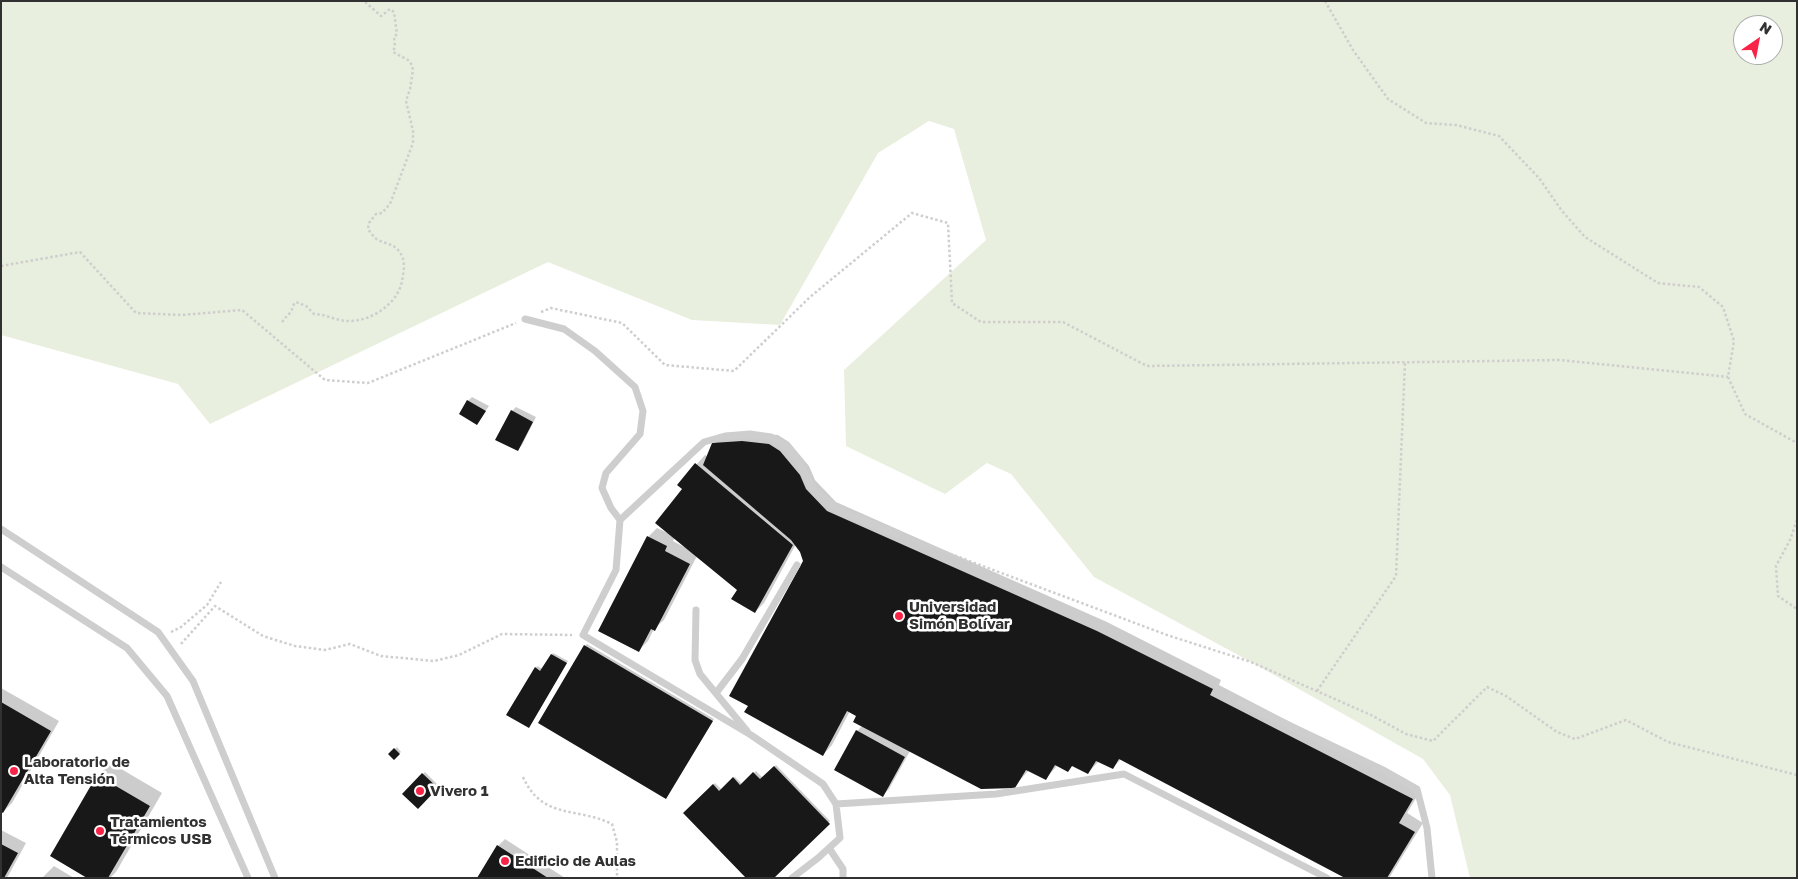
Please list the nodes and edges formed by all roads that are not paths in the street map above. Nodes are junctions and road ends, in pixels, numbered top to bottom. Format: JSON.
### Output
{"nodes":[{"id":1,"x":524,"y":319,"type":"road end"},
{"id":2,"x":620,"y":520,"type":"junction"},
{"id":3,"x":1,"y":528,"type":"edge"},
{"id":4,"x":897,"y":534,"type":"road end"},
{"id":5,"x":797,"y":565,"type":"dead end"},
{"id":6,"x":1,"y":567,"type":"edge"},
{"id":7,"x":696,"y":610,"type":"dead end"},
{"id":8,"x":716,"y":693,"type":"junction"},
{"id":9,"x":1240,"y":702,"type":"dead end"},
{"id":10,"x":751,"y":735,"type":"junction"},
{"id":11,"x":836,"y":804,"type":"junction"},
{"id":12,"x":829,"y":848,"type":"junction"},
{"id":13,"x":248,"y":878,"type":"edge"},
{"id":14,"x":275,"y":878,"type":"edge"},
{"id":15,"x":792,"y":878,"type":"edge"},
{"id":16,"x":843,"y":878,"type":"edge"},
{"id":17,"x":1327,"y":878,"type":"edge"},
{"id":18,"x":1432,"y":878,"type":"edge"}],
"edges":[{"from":1,"to":2,"type":"lane"},
{"from":2,"to":4,"type":"lane"},
{"from":2,"to":10,"type":"lane"},
{"from":3,"to":14,"type":"lane"},
{"from":5,"to":8,"type":"lane"},
{"from":6,"to":13,"type":"lane"},
{"from":7,"to":8,"type":"lane"},
{"from":8,"to":10,"type":"lane"},
{"from":9,"to":18,"type":"lane"},
{"from":10,"to":11,"type":"lane"},
{"from":11,"to":12,"type":"lane"},
{"from":11,"to":17,"type":"lane"},
{"from":12,"to":15,"type":"lane"},
{"from":12,"to":16,"type":"lane"}]}
